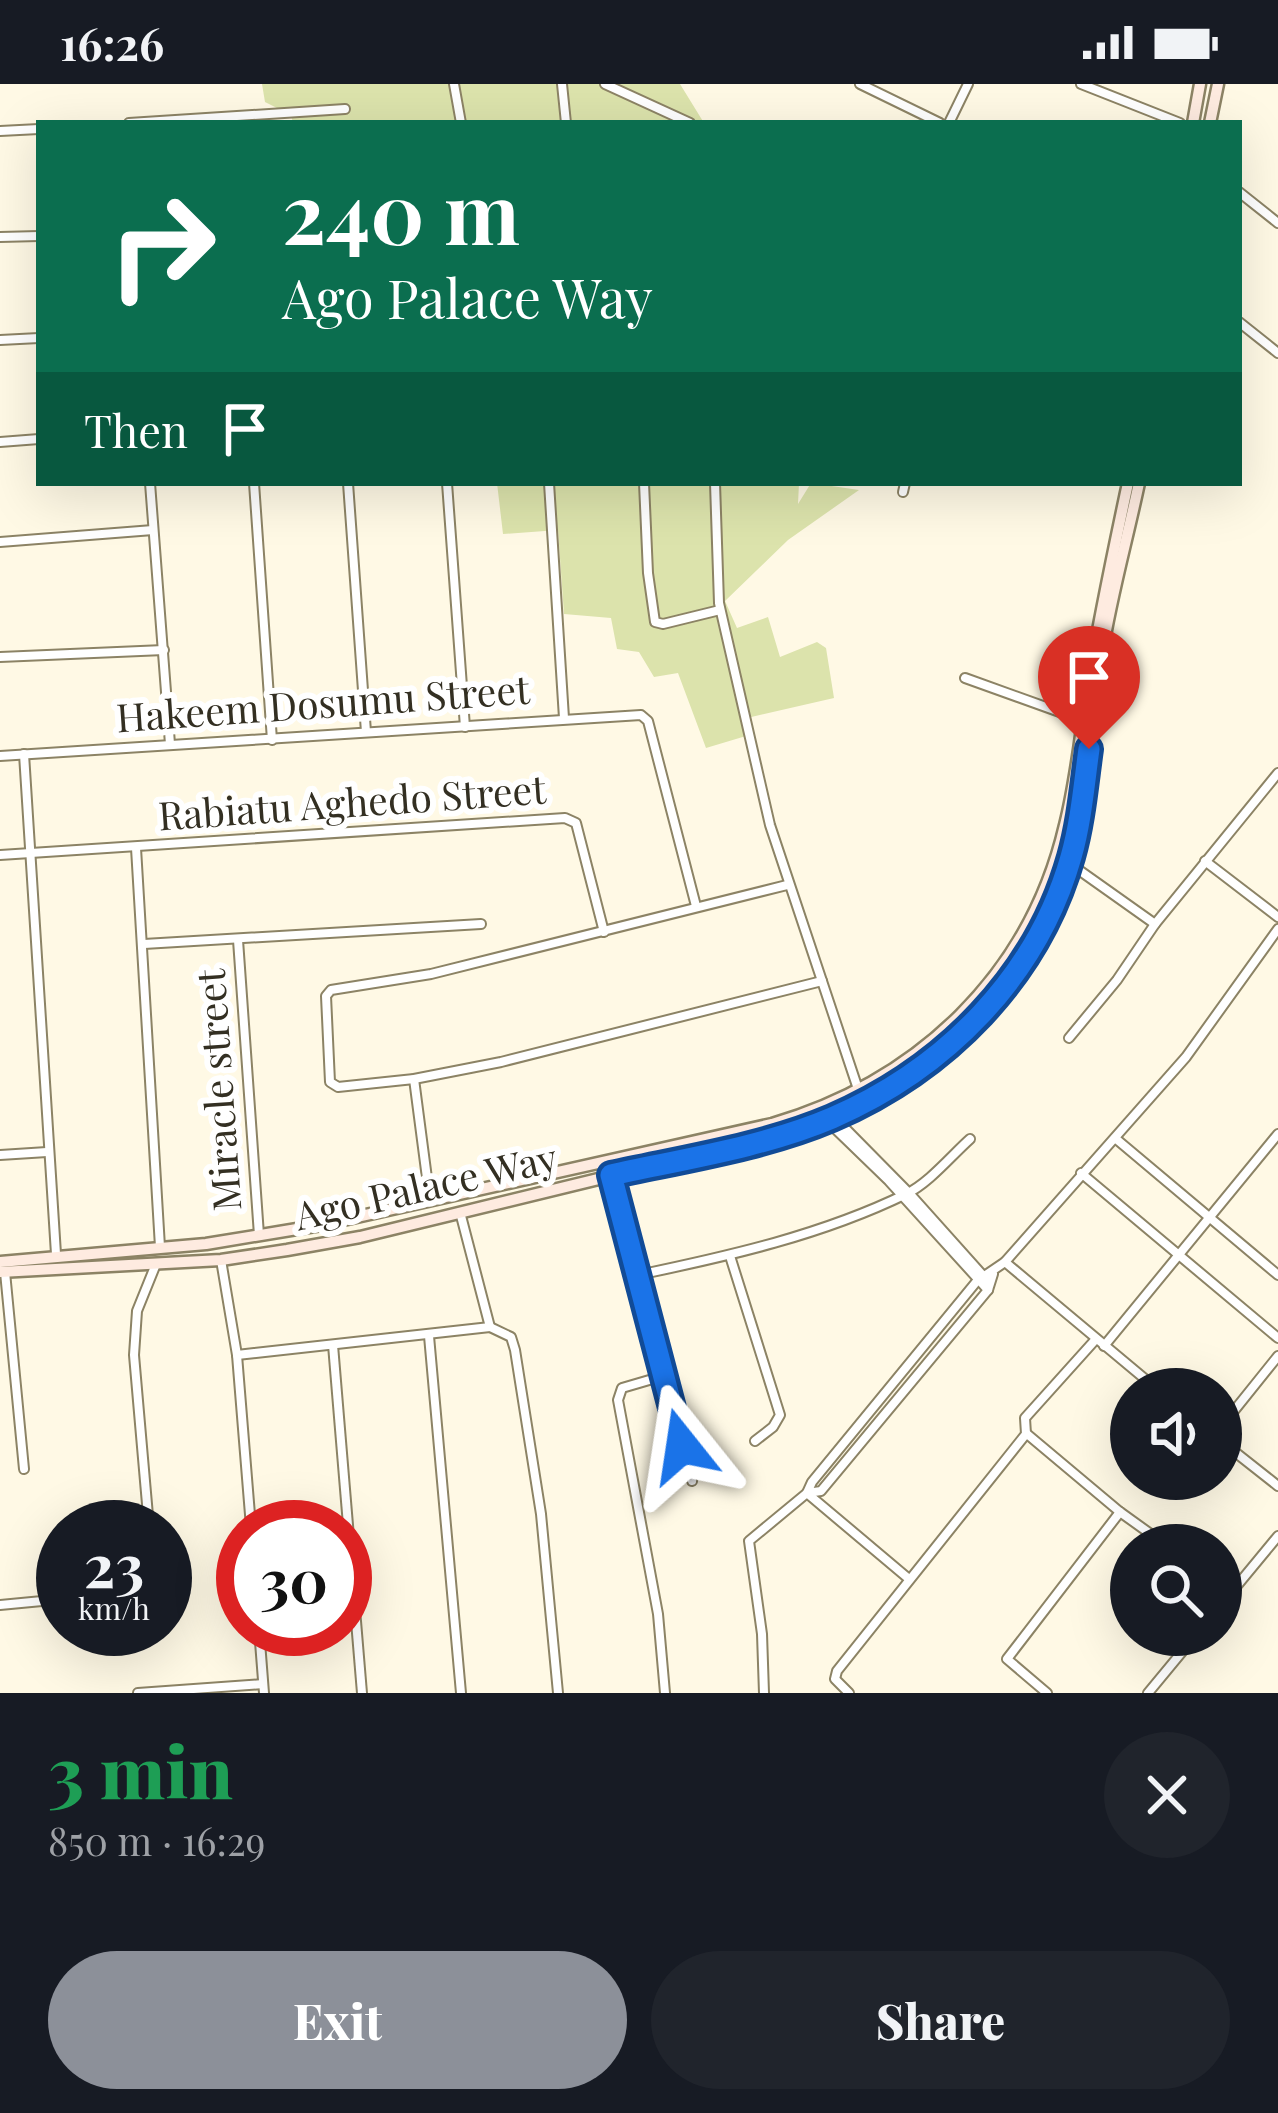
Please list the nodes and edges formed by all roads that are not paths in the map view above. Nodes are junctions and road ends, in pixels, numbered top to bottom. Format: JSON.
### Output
{"nodes":[{"id":1,"x":454,"y":84,"type":"edge"},
{"id":2,"x":562,"y":84,"type":"edge"},
{"id":3,"x":604,"y":84,"type":"edge"},
{"id":4,"x":860,"y":84,"type":"edge"},
{"id":5,"x":968,"y":84,"type":"edge"},
{"id":6,"x":1081,"y":84,"type":"edge"},
{"id":7,"x":1200,"y":84,"type":"edge"},
{"id":8,"x":1218,"y":84,"type":"edge"},
{"id":9,"x":345,"y":109,"type":"dead end"},
{"id":10,"x":175,"y":120,"type":"edge"},
{"id":11,"x":460,"y":120,"type":"edge"},
{"id":12,"x":566,"y":120,"type":"edge"},
{"id":13,"x":683,"y":120,"type":"edge"},
{"id":14,"x":938,"y":120,"type":"edge"},
{"id":15,"x":947,"y":120,"type":"edge"},
{"id":16,"x":1172,"y":120,"type":"edge"},
{"id":17,"x":1194,"y":120,"type":"edge"},
{"id":18,"x":1211,"y":120,"type":"edge"},
{"id":19,"x":36,"y":129,"type":"edge"},
{"id":20,"x":0,"y":131,"type":"edge"},
{"id":21,"x":1242,"y":194,"type":"edge"},
{"id":22,"x":1278,"y":223,"type":"edge"},
{"id":23,"x":36,"y":236,"type":"edge"},
{"id":24,"x":0,"y":237,"type":"edge"},
{"id":25,"x":1242,"y":324,"type":"edge"},
{"id":26,"x":36,"y":338,"type":"edge"},
{"id":27,"x":0,"y":340,"type":"edge"},
{"id":28,"x":1278,"y":352,"type":"edge"},
{"id":29,"x":36,"y":439,"type":"edge"},
{"id":30,"x":0,"y":442,"type":"edge"},
{"id":31,"x":150,"y":486,"type":"edge"},
{"id":32,"x":254,"y":486,"type":"edge"},
{"id":33,"x":348,"y":486,"type":"edge"},
{"id":34,"x":447,"y":486,"type":"edge"},
{"id":35,"x":549,"y":486,"type":"edge"},
{"id":36,"x":644,"y":486,"type":"edge"},
{"id":37,"x":715,"y":486,"type":"edge"},
{"id":38,"x":1127,"y":486,"type":"edge"},
{"id":39,"x":1137,"y":486,"type":"edge"},
{"id":40,"x":153,"y":530,"type":"junction"},
{"id":41,"x":0,"y":542,"type":"edge"},
{"id":42,"x":720,"y":610,"type":"junction"},
{"id":43,"x":164,"y":650,"type":"junction"},
{"id":44,"x":0,"y":657,"type":"edge"},
{"id":45,"x":965,"y":679,"type":"dead end"},
{"id":46,"x":564,"y":718,"type":"junction"},
{"id":47,"x":1082,"y":720,"type":"junction"},
{"id":48,"x":465,"y":727,"type":"junction"},
{"id":49,"x":366,"y":732,"type":"junction"},
{"id":50,"x":272,"y":740,"type":"junction"},
{"id":51,"x":170,"y":744,"type":"junction"},
{"id":52,"x":24,"y":754,"type":"junction"},
{"id":53,"x":0,"y":756,"type":"edge"},
{"id":54,"x":1278,"y":772,"type":"edge"},
{"id":55,"x":136,"y":848,"type":"junction"},
{"id":56,"x":30,"y":852,"type":"junction"},
{"id":57,"x":0,"y":855,"type":"edge"},
{"id":58,"x":1205,"y":862,"type":"junction"},
{"id":59,"x":1069,"y":863,"type":"junction"},
{"id":60,"x":787,"y":885,"type":"junction"},
{"id":61,"x":695,"y":906,"type":"junction"},
{"id":62,"x":1278,"y":917,"type":"edge"},
{"id":63,"x":481,"y":924,"type":"dead end"},
{"id":64,"x":1155,"y":924,"type":"junction"},
{"id":65,"x":1278,"y":929,"type":"edge"},
{"id":66,"x":604,"y":932,"type":"junction"},
{"id":67,"x":238,"y":940,"type":"junction"},
{"id":68,"x":144,"y":944,"type":"junction"},
{"id":69,"x":822,"y":981,"type":"junction"},
{"id":70,"x":1069,"y":1038,"type":"dead end"},
{"id":71,"x":414,"y":1079,"type":"junction"},
{"id":72,"x":859,"y":1090,"type":"junction"},
{"id":73,"x":830,"y":1119,"type":"junction"},
{"id":74,"x":1278,"y":1134,"type":"edge"},
{"id":75,"x":1115,"y":1138,"type":"junction"},
{"id":76,"x":970,"y":1139,"type":"dead end"},
{"id":77,"x":47,"y":1152,"type":"junction"},
{"id":78,"x":0,"y":1155,"type":"edge"},
{"id":79,"x":1081,"y":1173,"type":"junction"},
{"id":80,"x":611,"y":1175,"type":"junction"},
{"id":81,"x":905,"y":1194,"type":"junction"},
{"id":82,"x":430,"y":1201,"type":"junction"},
{"id":83,"x":460,"y":1212,"type":"junction"},
{"id":84,"x":354,"y":1218,"type":"junction"},
{"id":85,"x":1210,"y":1218,"type":"junction"},
{"id":86,"x":338,"y":1221,"type":"junction"},
{"id":87,"x":259,"y":1235,"type":"junction"},
{"id":88,"x":353,"y":1238,"type":"junction"},
{"id":89,"x":336,"y":1241,"type":"junction"},
{"id":90,"x":160,"y":1248,"type":"junction"},
{"id":91,"x":1180,"y":1253,"type":"junction"},
{"id":92,"x":56,"y":1255,"type":"junction"},
{"id":93,"x":730,"y":1256,"type":"junction"},
{"id":94,"x":221,"y":1260,"type":"junction"},
{"id":95,"x":1005,"y":1262,"type":"junction"},
{"id":96,"x":156,"y":1264,"type":"junction"},
{"id":97,"x":2,"y":1269,"type":"edge"},
{"id":98,"x":638,"y":1275,"type":"junction"},
{"id":99,"x":1278,"y":1275,"type":"edge"},
{"id":100,"x":987,"y":1281,"type":"junction"},
{"id":101,"x":490,"y":1327,"type":"junction"},
{"id":102,"x":429,"y":1336,"type":"junction"},
{"id":103,"x":1278,"y":1338,"type":"edge"},
{"id":104,"x":1100,"y":1342,"type":"junction"},
{"id":105,"x":333,"y":1345,"type":"junction"},
{"id":106,"x":237,"y":1355,"type":"junction"},
{"id":107,"x":1278,"y":1356,"type":"edge"},
{"id":108,"x":1132,"y":1368,"type":"edge"},
{"id":109,"x":663,"y":1376,"type":"junction"},
{"id":110,"x":1242,"y":1401,"type":"edge"},
{"id":111,"x":1026,"y":1434,"type":"junction"},
{"id":112,"x":755,"y":1441,"type":"dead end"},
{"id":113,"x":1242,"y":1458,"type":"edge"},
{"id":114,"x":24,"y":1469,"type":"dead end"},
{"id":115,"x":692,"y":1481,"type":"dead end"},
{"id":116,"x":1278,"y":1486,"type":"edge"},
{"id":117,"x":807,"y":1493,"type":"junction"},
{"id":118,"x":147,"y":1500,"type":"edge"},
{"id":119,"x":249,"y":1500,"type":"edge"},
{"id":120,"x":1120,"y":1512,"type":"junction"},
{"id":121,"x":1137,"y":1524,"type":"edge"},
{"id":122,"x":1278,"y":1536,"type":"edge"},
{"id":123,"x":909,"y":1579,"type":"junction"},
{"id":124,"x":1242,"y":1580,"type":"edge"},
{"id":125,"x":36,"y":1602,"type":"edge"},
{"id":126,"x":0,"y":1605,"type":"edge"},
{"id":127,"x":261,"y":1656,"type":"edge"},
{"id":128,"x":1179,"y":1656,"type":"edge"},
{"id":129,"x":264,"y":1688,"type":"edge"},
{"id":130,"x":138,"y":1693,"type":"edge"},
{"id":131,"x":362,"y":1693,"type":"edge"},
{"id":132,"x":461,"y":1693,"type":"edge"},
{"id":133,"x":559,"y":1693,"type":"edge"},
{"id":134,"x":665,"y":1693,"type":"edge"},
{"id":135,"x":764,"y":1693,"type":"edge"},
{"id":136,"x":849,"y":1693,"type":"edge"},
{"id":137,"x":1047,"y":1693,"type":"edge"},
{"id":138,"x":1148,"y":1693,"type":"edge"}],
"edges":[{"from":1,"to":11,"type":"street"},
{"from":2,"to":12,"type":"street"},
{"from":3,"to":13,"type":"street"},
{"from":4,"to":14,"type":"street"},
{"from":5,"to":15,"type":"street"},
{"from":6,"to":16,"type":"street"},
{"from":7,"to":17,"type":"main road"},
{"from":8,"to":18,"type":"main road"},
{"from":9,"to":10,"type":"street"},
{"from":19,"to":20,"type":"street"},
{"from":21,"to":22,"type":"street"},
{"from":23,"to":24,"type":"street"},
{"from":25,"to":28,"type":"street"},
{"from":26,"to":27,"type":"street"},
{"from":29,"to":30,"type":"street"},
{"from":31,"to":40,"type":"street"},
{"from":32,"to":50,"type":"street"},
{"from":33,"to":49,"type":"street"},
{"from":34,"to":48,"type":"street"},
{"from":35,"to":46,"type":"street"},
{"from":36,"to":42,"type":"street"},
{"from":37,"to":42,"type":"street"},
{"from":38,"to":47,"type":"main road","name":"Ago Palace Way"},
{"from":39,"to":59,"type":"main road","name":"Ago Palace Way"},
{"from":40,"to":41,"type":"street"},
{"from":40,"to":43,"type":"street"},
{"from":42,"to":60,"type":"street"},
{"from":43,"to":44,"type":"street"},
{"from":43,"to":51,"type":"street"},
{"from":45,"to":47,"type":"street"},
{"from":46,"to":48,"type":"street","name":"Hakeem Dosumu Street"},
{"from":46,"to":61,"type":"street","name":"Hakeem Dosumu Street"},
{"from":47,"to":72,"type":"main road","name":"Ago Palace Way"},
{"from":48,"to":49,"type":"street","name":"Hakeem Dosumu Street"},
{"from":49,"to":50,"type":"street","name":"Hakeem Dosumu Street"},
{"from":50,"to":51,"type":"street","name":"Hakeem Dosumu Street"},
{"from":51,"to":52,"type":"street","name":"Hakeem Dosumu Street"},
{"from":52,"to":53,"type":"street","name":"Hakeem Dosumu Street"},
{"from":52,"to":56,"type":"street"},
{"from":54,"to":58,"type":"street"},
{"from":55,"to":56,"type":"street","name":"Rabiatu Aghedo Street"},
{"from":55,"to":66,"type":"street","name":"Rabiatu Aghedo Street"},
{"from":55,"to":68,"type":"street"},
{"from":56,"to":57,"type":"street","name":"Rabiatu Aghedo Street"},
{"from":56,"to":77,"type":"street"},
{"from":58,"to":62,"type":"street"},
{"from":58,"to":64,"type":"street"},
{"from":59,"to":64,"type":"street"},
{"from":59,"to":73,"type":"main road","name":"Ago Palace Way"},
{"from":60,"to":61,"type":"street"},
{"from":60,"to":69,"type":"street"},
{"from":61,"to":66,"type":"street"},
{"from":63,"to":67,"type":"street"},
{"from":64,"to":70,"type":"street"},
{"from":65,"to":75,"type":"street"},
{"from":66,"to":71,"type":"street"},
{"from":67,"to":68,"type":"street"},
{"from":67,"to":87,"type":"street","name":"Miracle street"},
{"from":68,"to":90,"type":"street"},
{"from":69,"to":71,"type":"street"},
{"from":69,"to":72,"type":"street"},
{"from":71,"to":82,"type":"street"},
{"from":72,"to":82,"type":"main road","name":"Ago Palace Way"},
{"from":73,"to":80,"type":"main road","name":"Ago Palace Way"},
{"from":73,"to":81,"type":"street"},
{"from":74,"to":85,"type":"street"},
{"from":75,"to":79,"type":"street"},
{"from":75,"to":85,"type":"street"},
{"from":76,"to":81,"type":"street"},
{"from":77,"to":78,"type":"street"},
{"from":77,"to":92,"type":"street"},
{"from":79,"to":91,"type":"street"},
{"from":79,"to":95,"type":"street"},
{"from":80,"to":83,"type":"main road","name":"Ago Palace Way"},
{"from":80,"to":98,"type":"street"},
{"from":81,"to":93,"type":"street"},
{"from":81,"to":100,"type":"street"},
{"from":82,"to":84,"type":"main road","name":"Ago Palace Way"},
{"from":83,"to":88,"type":"main road","name":"Ago Palace Way"},
{"from":83,"to":101,"type":"street"},
{"from":84,"to":86,"type":"main road","name":"Ago Palace Way"},
{"from":84,"to":88,"type":"main road"},
{"from":85,"to":91,"type":"street"},
{"from":85,"to":99,"type":"street"},
{"from":86,"to":87,"type":"main road","name":"Ago Palace Way"},
{"from":86,"to":89,"type":"main road"},
{"from":87,"to":90,"type":"main road","name":"Ago Palace Way"},
{"from":88,"to":89,"type":"main road","name":"Ago Palace Way"},
{"from":89,"to":94,"type":"main road","name":"Ago Palace Way"},
{"from":90,"to":92,"type":"main road","name":"Ago Palace Way"},
{"from":91,"to":103,"type":"street"},
{"from":91,"to":104,"type":"street"},
{"from":92,"to":97,"type":"main road","name":"Ago Palace Way"},
{"from":93,"to":98,"type":"street"},
{"from":93,"to":112,"type":"street"},
{"from":94,"to":96,"type":"main road","name":"Ago Palace Way"},
{"from":94,"to":106,"type":"street"},
{"from":95,"to":100,"type":"street"},
{"from":95,"to":104,"type":"street"},
{"from":96,"to":97,"type":"main road","name":"Ago Palace Way"},
{"from":96,"to":118,"type":"street"},
{"from":97,"to":114,"type":"street"},
{"from":98,"to":109,"type":"street"},
{"from":100,"to":117,"type":"street"},
{"from":101,"to":102,"type":"street"},
{"from":101,"to":133,"type":"street"},
{"from":102,"to":105,"type":"street"},
{"from":102,"to":132,"type":"street"},
{"from":104,"to":108,"type":"street"},
{"from":104,"to":111,"type":"street"},
{"from":105,"to":106,"type":"street"},
{"from":105,"to":131,"type":"street"},
{"from":106,"to":119,"type":"street"},
{"from":107,"to":110,"type":"street"},
{"from":109,"to":115,"type":"street"},
{"from":109,"to":134,"type":"street"},
{"from":111,"to":120,"type":"street"},
{"from":111,"to":123,"type":"street"},
{"from":113,"to":116,"type":"street"},
{"from":117,"to":123,"type":"street"},
{"from":117,"to":135,"type":"street"},
{"from":120,"to":121,"type":"street"},
{"from":120,"to":137,"type":"street"},
{"from":122,"to":124,"type":"street"},
{"from":123,"to":136,"type":"street"},
{"from":125,"to":126,"type":"street"},
{"from":127,"to":129,"type":"street"},
{"from":128,"to":138,"type":"street"},
{"from":129,"to":130,"type":"street"}]}
